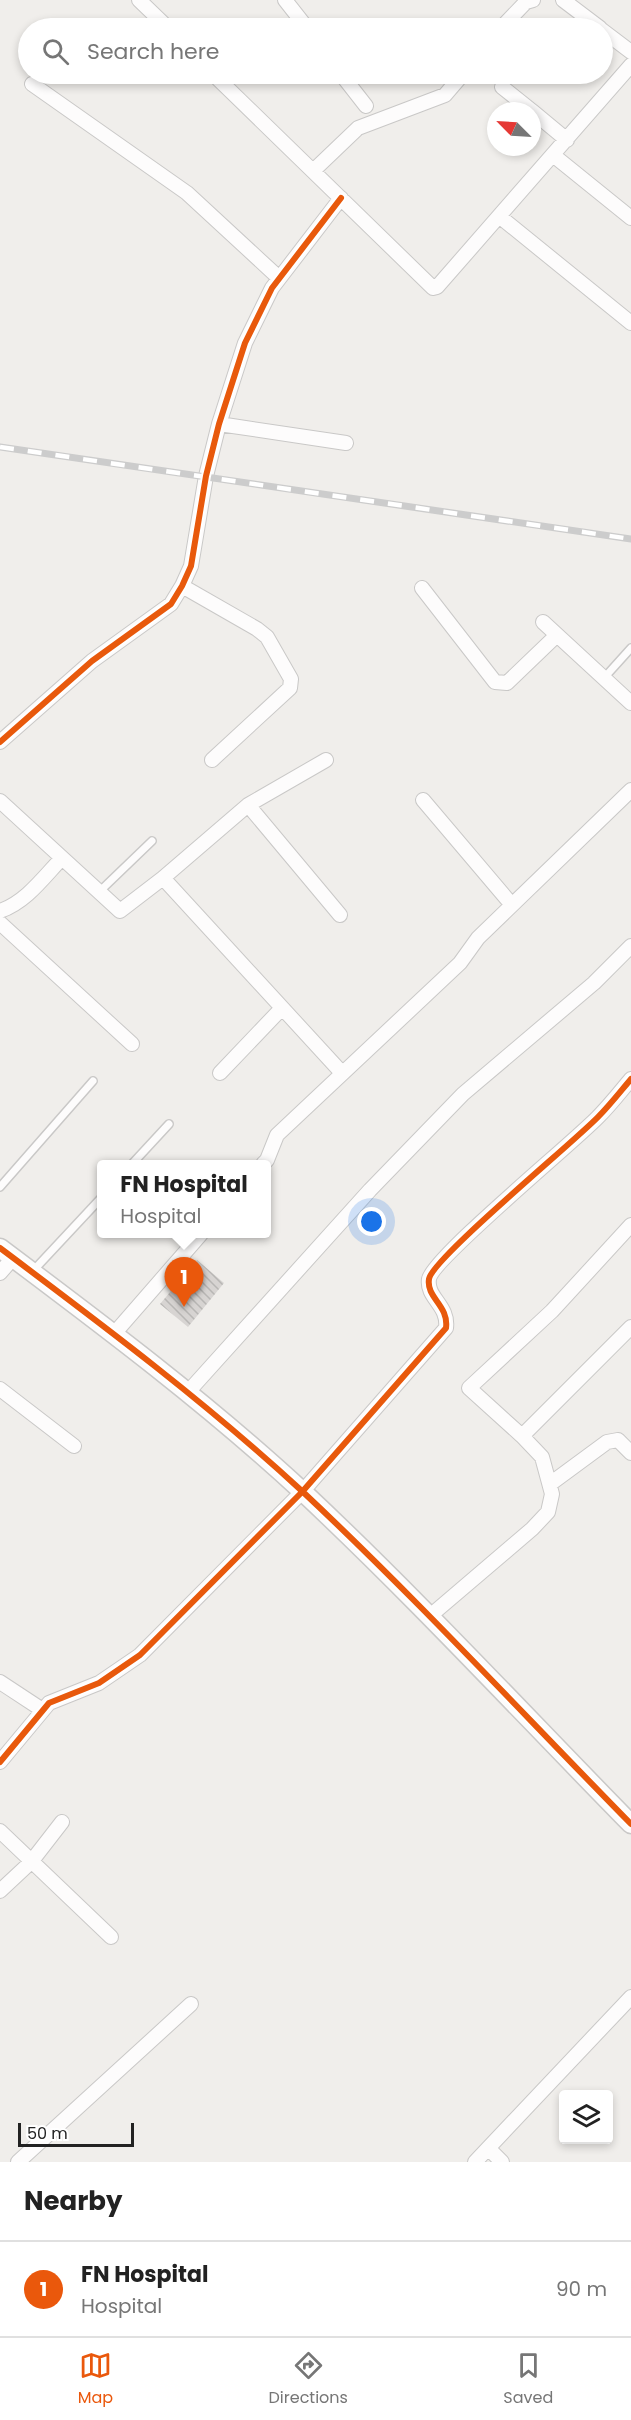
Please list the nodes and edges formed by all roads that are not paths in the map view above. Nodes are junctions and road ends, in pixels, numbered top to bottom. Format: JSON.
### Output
{"nodes":[{"id":1,"x":139,"y":0,"type":"edge"},
{"id":2,"x":285,"y":0,"type":"edge"},
{"id":3,"x":533,"y":0,"type":"edge"},
{"id":4,"x":563,"y":0,"type":"edge"},
{"id":5,"x":158,"y":18,"type":"edge"},
{"id":6,"x":299,"y":18,"type":"edge"},
{"id":7,"x":511,"y":18,"type":"edge"},
{"id":8,"x":587,"y":18,"type":"edge"},
{"id":9,"x":613,"y":38,"type":"edge"},
{"id":10,"x":631,"y":52,"type":"edge"},
{"id":11,"x":631,"y":64,"type":"edge"},
{"id":12,"x":32,"y":84,"type":"dead end"},
{"id":13,"x":223,"y":84,"type":"edge"},
{"id":14,"x":349,"y":84,"type":"edge"},
{"id":15,"x":454,"y":84,"type":"edge"},
{"id":16,"x":502,"y":87,"type":"dead end"},
{"id":17,"x":521,"y":102,"type":"edge"},
{"id":18,"x":366,"y":106,"type":"dead end"},
{"id":19,"x":541,"y":118,"type":"edge"},
{"id":20,"x":567,"y":140,"type":"junction"},
{"id":21,"x":553,"y":156,"type":"junction"},
{"id":22,"x":313,"y":171,"type":"junction"},
{"id":23,"x":341,"y":198,"type":"junction"},
{"id":24,"x":499,"y":216,"type":"junction"},
{"id":25,"x":631,"y":218,"type":"edge"},
{"id":26,"x":279,"y":278,"type":"junction"},
{"id":27,"x":631,"y":323,"type":"edge"},
{"id":28,"x":219,"y":424,"type":"junction"},
{"id":29,"x":346,"y":443,"type":"dead end"},
{"id":30,"x":182,"y":586,"type":"junction"},
{"id":31,"x":422,"y":588,"type":"dead end"},
{"id":32,"x":543,"y":622,"type":"dead end"},
{"id":33,"x":557,"y":635,"type":"junction"},
{"id":34,"x":631,"y":648,"type":"edge"},
{"id":35,"x":604,"y":678,"type":"junction"},
{"id":36,"x":631,"y":703,"type":"edge"},
{"id":37,"x":0,"y":742,"type":"edge"},
{"id":38,"x":212,"y":760,"type":"dead end"},
{"id":39,"x":326,"y":760,"type":"dead end"},
{"id":40,"x":631,"y":790,"type":"edge"},
{"id":41,"x":423,"y":800,"type":"dead end"},
{"id":42,"x":0,"y":801,"type":"edge"},
{"id":43,"x":248,"y":805,"type":"junction"},
{"id":44,"x":152,"y":841,"type":"dead end"},
{"id":45,"x":62,"y":858,"type":"junction"},
{"id":46,"x":164,"y":878,"type":"junction"},
{"id":47,"x":99,"y":892,"type":"junction"},
{"id":48,"x":512,"y":905,"type":"junction"},
{"id":49,"x":0,"y":912,"type":"edge"},
{"id":50,"x":340,"y":915,"type":"dead end"},
{"id":51,"x":0,"y":923,"type":"edge"},
{"id":52,"x":631,"y":946,"type":"edge"},
{"id":53,"x":282,"y":1008,"type":"junction"},
{"id":54,"x":132,"y":1044,"type":"dead end"},
{"id":55,"x":220,"y":1073,"type":"dead end"},
{"id":56,"x":342,"y":1073,"type":"junction"},
{"id":57,"x":631,"y":1079,"type":"edge"},
{"id":58,"x":93,"y":1081,"type":"dead end"},
{"id":59,"x":170,"y":1124,"type":"dead end"},
{"id":60,"x":136,"y":1160,"type":"edge"},
{"id":61,"x":267,"y":1160,"type":"edge"},
{"id":62,"x":0,"y":1188,"type":"edge"},
{"id":63,"x":97,"y":1202,"type":"edge"},
{"id":64,"x":631,"y":1226,"type":"edge"},
{"id":65,"x":197,"y":1238,"type":"edge"},
{"id":66,"x":7,"y":1253,"type":"edge"},
{"id":67,"x":32,"y":1272,"type":"junction"},
{"id":68,"x":0,"y":1273,"type":"edge"},
{"id":69,"x":631,"y":1327,"type":"edge"},
{"id":70,"x":113,"y":1335,"type":"junction"},
{"id":71,"x":0,"y":1389,"type":"edge"},
{"id":72,"x":188,"y":1392,"type":"junction"},
{"id":73,"x":522,"y":1436,"type":"junction"},
{"id":74,"x":75,"y":1446,"type":"dead end"},
{"id":75,"x":631,"y":1453,"type":"edge"},
{"id":76,"x":550,"y":1484,"type":"junction"},
{"id":77,"x":302,"y":1492,"type":"junction"},
{"id":78,"x":430,"y":1616,"type":"junction"},
{"id":79,"x":0,"y":1682,"type":"edge"},
{"id":80,"x":41,"y":1709,"type":"junction"},
{"id":81,"x":0,"y":1762,"type":"edge"},
{"id":82,"x":62,"y":1822,"type":"dead end"},
{"id":83,"x":631,"y":1824,"type":"edge"},
{"id":84,"x":0,"y":1831,"type":"edge"},
{"id":85,"x":31,"y":1862,"type":"junction"},
{"id":86,"x":0,"y":1891,"type":"edge"},
{"id":87,"x":111,"y":1937,"type":"dead end"},
{"id":88,"x":631,"y":1997,"type":"edge"},
{"id":89,"x":190,"y":2004,"type":"dead end"},
{"id":90,"x":489,"y":2149,"type":"junction"},
{"id":91,"x":18,"y":2162,"type":"edge"},
{"id":92,"x":475,"y":2162,"type":"edge"},
{"id":93,"x":502,"y":2162,"type":"edge"}],
"edges":[{"from":1,"to":5,"type":"street"},
{"from":2,"to":6,"type":"street"},
{"from":3,"to":7,"type":"street"},
{"from":4,"to":8,"type":"street"},
{"from":9,"to":10,"type":"street"},
{"from":11,"to":20,"type":"street"},
{"from":12,"to":26,"type":"street"},
{"from":13,"to":22,"type":"street"},
{"from":14,"to":18,"type":"street"},
{"from":15,"to":22,"type":"street"},
{"from":16,"to":17,"type":"street"},
{"from":19,"to":20,"type":"street"},
{"from":20,"to":21,"type":"street"},
{"from":21,"to":24,"type":"street"},
{"from":21,"to":25,"type":"street"},
{"from":22,"to":23,"type":"street"},
{"from":23,"to":24,"type":"street"},
{"from":23,"to":26,"type":"street"},
{"from":24,"to":27,"type":"street"},
{"from":26,"to":28,"type":"street"},
{"from":28,"to":29,"type":"street"},
{"from":28,"to":30,"type":"street"},
{"from":30,"to":37,"type":"street"},
{"from":30,"to":38,"type":"street"},
{"from":31,"to":33,"type":"street"},
{"from":32,"to":33,"type":"street"},
{"from":33,"to":35,"type":"street"},
{"from":34,"to":35,"type":"lane"},
{"from":35,"to":36,"type":"street"},
{"from":39,"to":43,"type":"street"},
{"from":40,"to":48,"type":"street"},
{"from":41,"to":48,"type":"street"},
{"from":42,"to":45,"type":"street"},
{"from":43,"to":46,"type":"street"},
{"from":43,"to":50,"type":"street"},
{"from":44,"to":47,"type":"lane"},
{"from":45,"to":47,"type":"street"},
{"from":45,"to":49,"type":"street"},
{"from":46,"to":47,"type":"street"},
{"from":46,"to":53,"type":"street"},
{"from":48,"to":56,"type":"street"},
{"from":51,"to":54,"type":"street"},
{"from":52,"to":72,"type":"street"},
{"from":53,"to":55,"type":"street"},
{"from":53,"to":56,"type":"street"},
{"from":56,"to":61,"type":"street"},
{"from":57,"to":77,"type":"street"},
{"from":58,"to":62,"type":"lane"},
{"from":59,"to":60,"type":"lane"},
{"from":63,"to":67,"type":"lane"},
{"from":64,"to":73,"type":"street"},
{"from":65,"to":70,"type":"street"},
{"from":66,"to":67,"type":"street"},
{"from":66,"to":68,"type":"street"},
{"from":67,"to":70,"type":"street"},
{"from":69,"to":73,"type":"street"},
{"from":70,"to":72,"type":"street"},
{"from":71,"to":74,"type":"street"},
{"from":72,"to":77,"type":"street"},
{"from":73,"to":76,"type":"street"},
{"from":75,"to":76,"type":"street"},
{"from":76,"to":78,"type":"street"},
{"from":77,"to":78,"type":"street"},
{"from":77,"to":80,"type":"street"},
{"from":78,"to":83,"type":"street"},
{"from":79,"to":80,"type":"street"},
{"from":80,"to":81,"type":"street"},
{"from":82,"to":85,"type":"street"},
{"from":84,"to":85,"type":"street"},
{"from":85,"to":86,"type":"street"},
{"from":85,"to":87,"type":"street"},
{"from":88,"to":90,"type":"street"},
{"from":89,"to":91,"type":"street"},
{"from":90,"to":92,"type":"street"},
{"from":90,"to":93,"type":"street"}]}
